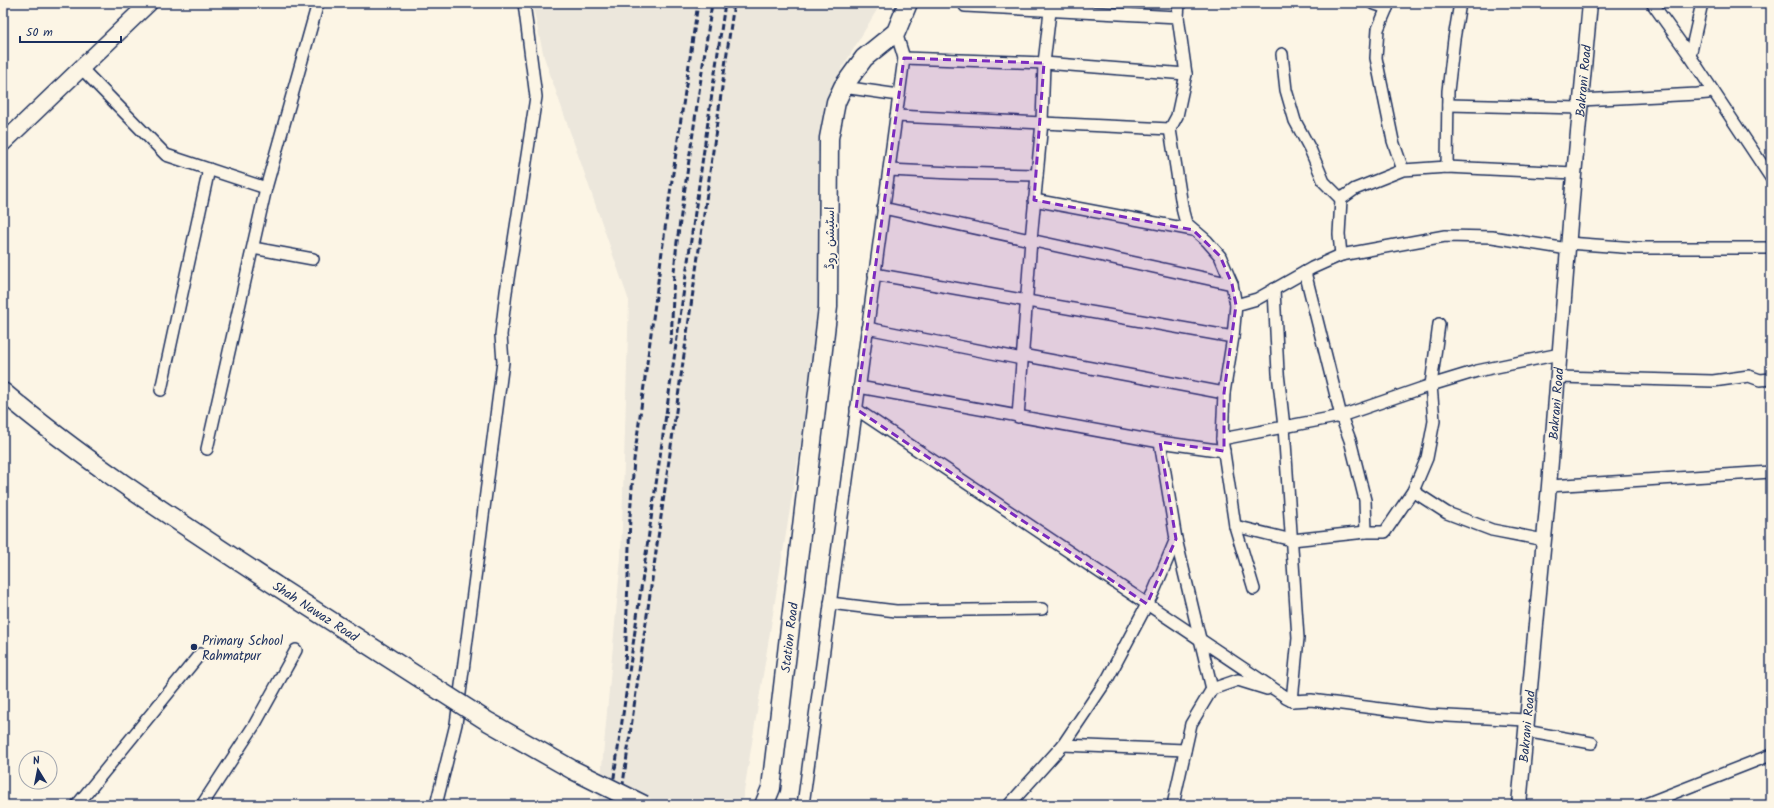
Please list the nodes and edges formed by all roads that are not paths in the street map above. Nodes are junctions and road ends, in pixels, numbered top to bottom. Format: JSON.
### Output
{"nodes":[{"id":1,"x":149,"y":3,"type":"edge"},
{"id":2,"x":318,"y":3,"type":"edge"},
{"id":3,"x":524,"y":3,"type":"edge"},
{"id":4,"x":898,"y":3,"type":"edge"},
{"id":5,"x":908,"y":3,"type":"edge"},
{"id":6,"x":1180,"y":3,"type":"edge"},
{"id":7,"x":1372,"y":3,"type":"edge"},
{"id":8,"x":1460,"y":3,"type":"edge"},
{"id":9,"x":1590,"y":3,"type":"edge"},
{"id":10,"x":1652,"y":3,"type":"edge"},
{"id":11,"x":1702,"y":3,"type":"edge"},
{"id":12,"x":1388,"y":5,"type":"edge"},
{"id":13,"x":965,"y":6,"type":"dead end"},
{"id":14,"x":1051,"y":7,"type":"edge"},
{"id":15,"x":1178,"y":17,"type":"junction"},
{"id":16,"x":896,"y":32,"type":"junction"},
{"id":17,"x":1282,"y":54,"type":"dead end"},
{"id":18,"x":1690,"y":56,"type":"junction"},
{"id":19,"x":904,"y":58,"type":"junction"},
{"id":20,"x":1044,"y":63,"type":"junction"},
{"id":21,"x":81,"y":68,"type":"junction"},
{"id":22,"x":1186,"y":74,"type":"junction"},
{"id":23,"x":843,"y":87,"type":"junction"},
{"id":24,"x":1713,"y":91,"type":"junction"},
{"id":25,"x":899,"y":95,"type":"junction"},
{"id":26,"x":1581,"y":104,"type":"junction"},
{"id":27,"x":1448,"y":105,"type":"junction"},
{"id":28,"x":896,"y":116,"type":"junction"},
{"id":29,"x":1042,"y":122,"type":"junction"},
{"id":30,"x":1170,"y":129,"type":"junction"},
{"id":31,"x":3,"y":143,"type":"edge"},
{"id":32,"x":1447,"y":167,"type":"junction"},
{"id":33,"x":209,"y":169,"type":"junction"},
{"id":34,"x":888,"y":170,"type":"junction"},
{"id":35,"x":1403,"y":170,"type":"junction"},
{"id":36,"x":1574,"y":173,"type":"junction"},
{"id":37,"x":1037,"y":175,"type":"junction"},
{"id":38,"x":1771,"y":178,"type":"edge"},
{"id":39,"x":266,"y":188,"type":"junction"},
{"id":40,"x":1341,"y":199,"type":"junction"},
{"id":41,"x":1034,"y":200,"type":"junction"},
{"id":42,"x":883,"y":208,"type":"junction"},
{"id":43,"x":1193,"y":230,"type":"junction"},
{"id":44,"x":1031,"y":240,"type":"junction"},
{"id":45,"x":1568,"y":246,"type":"junction"},
{"id":46,"x":253,"y":248,"type":"junction"},
{"id":47,"x":1771,"y":248,"type":"edge"},
{"id":48,"x":1341,"y":255,"type":"junction"},
{"id":49,"x":313,"y":259,"type":"dead end"},
{"id":50,"x":1305,"y":272,"type":"junction"},
{"id":51,"x":874,"y":274,"type":"junction"},
{"id":52,"x":1232,"y":284,"type":"junction"},
{"id":53,"x":1274,"y":289,"type":"junction"},
{"id":54,"x":1026,"y":301,"type":"junction"},
{"id":55,"x":1236,"y":306,"type":"junction"},
{"id":56,"x":1439,"y":324,"type":"dead end"},
{"id":57,"x":867,"y":328,"type":"junction"},
{"id":58,"x":1233,"y":337,"type":"junction"},
{"id":59,"x":1560,"y":354,"type":"junction"},
{"id":60,"x":1022,"y":357,"type":"junction"},
{"id":61,"x":1558,"y":377,"type":"junction"},
{"id":62,"x":1771,"y":379,"type":"edge"},
{"id":63,"x":1431,"y":385,"type":"junction"},
{"id":64,"x":859,"y":388,"type":"junction"},
{"id":65,"x":161,"y":390,"type":"dead end"},
{"id":66,"x":3,"y":392,"type":"edge"},
{"id":67,"x":1224,"y":393,"type":"junction"},
{"id":68,"x":856,"y":409,"type":"junction"},
{"id":69,"x":1341,"y":416,"type":"junction"},
{"id":70,"x":1018,"y":417,"type":"junction"},
{"id":71,"x":1284,"y":427,"type":"junction"},
{"id":72,"x":1222,"y":439,"type":"junction"},
{"id":73,"x":1160,"y":442,"type":"junction"},
{"id":74,"x":207,"y":449,"type":"dead end"},
{"id":75,"x":1224,"y":451,"type":"junction"},
{"id":76,"x":809,"y":468,"type":"joint"},
{"id":77,"x":1771,"y":472,"type":"edge"},
{"id":78,"x":1549,"y":486,"type":"junction"},
{"id":79,"x":1413,"y":491,"type":"junction"},
{"id":80,"x":1235,"y":526,"type":"junction"},
{"id":81,"x":1366,"y":532,"type":"junction"},
{"id":82,"x":1176,"y":539,"type":"junction"},
{"id":83,"x":1292,"y":540,"type":"junction"},
{"id":84,"x":1544,"y":540,"type":"junction"},
{"id":85,"x":1254,"y":589,"type":"dead end"},
{"id":86,"x":830,"y":603,"type":"junction"},
{"id":87,"x":1147,"y":604,"type":"junction"},
{"id":88,"x":1042,"y":609,"type":"dead end"},
{"id":89,"x":1200,"y":640,"type":"junction"},
{"id":90,"x":296,"y":650,"type":"dead end"},
{"id":91,"x":200,"y":654,"type":"dead end"},
{"id":92,"x":1212,"y":689,"type":"junction"},
{"id":93,"x":1292,"y":701,"type":"junction"},
{"id":94,"x":1526,"y":726,"type":"junction"},
{"id":95,"x":1592,"y":743,"type":"dead end"},
{"id":96,"x":1063,"y":746,"type":"junction"},
{"id":97,"x":1185,"y":750,"type":"junction"},
{"id":98,"x":1771,"y":755,"type":"edge"},
{"id":99,"x":77,"y":805,"type":"edge"},
{"id":100,"x":202,"y":805,"type":"edge"},
{"id":101,"x":436,"y":805,"type":"edge"},
{"id":102,"x":644,"y":805,"type":"edge"},
{"id":103,"x":764,"y":805,"type":"edge"},
{"id":104,"x":803,"y":805,"type":"edge"},
{"id":105,"x":1009,"y":805,"type":"edge"},
{"id":106,"x":1173,"y":805,"type":"edge"},
{"id":107,"x":1519,"y":805,"type":"edge"},
{"id":108,"x":1643,"y":805,"type":"edge"}],
"edges":[{"from":1,"to":21,"type":"main road"},
{"from":2,"to":39,"type":"street"},
{"from":3,"to":101,"type":"street"},
{"from":4,"to":16,"type":"main road"},
{"from":5,"to":16,"type":"main road","name":"اسٹیشن روڈ"},
{"from":6,"to":15,"type":"street"},
{"from":7,"to":12,"type":"street"},
{"from":8,"to":27,"type":"street"},
{"from":9,"to":26,"type":"street","name":"Bakrani Road"},
{"from":10,"to":18,"type":"street"},
{"from":11,"to":18,"type":"street"},
{"from":12,"to":35,"type":"street"},
{"from":13,"to":14,"type":"street"},
{"from":14,"to":15,"type":"street"},
{"from":14,"to":20,"type":"street"},
{"from":15,"to":22,"type":"street"},
{"from":16,"to":19,"type":"street"},
{"from":16,"to":23,"type":"main road","name":"اسٹیشن روڈ"},
{"from":17,"to":40,"type":"street"},
{"from":18,"to":24,"type":"street"},
{"from":19,"to":20,"type":"street"},
{"from":19,"to":25,"type":"street"},
{"from":20,"to":22,"type":"street"},
{"from":20,"to":29,"type":"street"},
{"from":21,"to":31,"type":"main road"},
{"from":21,"to":33,"type":"street"},
{"from":22,"to":30,"type":"street"},
{"from":23,"to":25,"type":"street"},
{"from":23,"to":76,"type":"main road","name":"اسٹیشن روڈ"},
{"from":24,"to":26,"type":"street"},
{"from":24,"to":38,"type":"street"},
{"from":25,"to":28,"type":"street"},
{"from":26,"to":27,"type":"street"},
{"from":26,"to":36,"type":"street","name":"Bakrani Road"},
{"from":27,"to":32,"type":"street"},
{"from":28,"to":29,"type":"street"},
{"from":28,"to":34,"type":"street"},
{"from":29,"to":30,"type":"street"},
{"from":29,"to":37,"type":"street"},
{"from":30,"to":43,"type":"street"},
{"from":32,"to":35,"type":"street"},
{"from":32,"to":36,"type":"street"},
{"from":33,"to":39,"type":"street"},
{"from":33,"to":65,"type":"street"},
{"from":34,"to":37,"type":"street"},
{"from":34,"to":42,"type":"street"},
{"from":35,"to":40,"type":"street"},
{"from":36,"to":45,"type":"street","name":"Bakrani Road"},
{"from":37,"to":41,"type":"street"},
{"from":39,"to":46,"type":"street"},
{"from":40,"to":48,"type":"street"},
{"from":41,"to":43,"type":"street"},
{"from":41,"to":44,"type":"street"},
{"from":42,"to":44,"type":"street"},
{"from":42,"to":51,"type":"street"},
{"from":43,"to":52,"type":"street"},
{"from":44,"to":52,"type":"street"},
{"from":44,"to":54,"type":"street"},
{"from":45,"to":47,"type":"street"},
{"from":45,"to":48,"type":"street"},
{"from":45,"to":59,"type":"street","name":"Bakrani Road"},
{"from":46,"to":49,"type":"street"},
{"from":46,"to":74,"type":"street"},
{"from":48,"to":50,"type":"street"},
{"from":50,"to":53,"type":"street"},
{"from":50,"to":69,"type":"street"},
{"from":51,"to":54,"type":"street"},
{"from":51,"to":57,"type":"street"},
{"from":52,"to":55,"type":"street"},
{"from":53,"to":55,"type":"street"},
{"from":53,"to":71,"type":"street"},
{"from":54,"to":58,"type":"street"},
{"from":54,"to":60,"type":"street"},
{"from":55,"to":58,"type":"street"},
{"from":56,"to":63,"type":"street"},
{"from":57,"to":60,"type":"street"},
{"from":57,"to":64,"type":"street"},
{"from":58,"to":67,"type":"street"},
{"from":59,"to":61,"type":"street","name":"Bakrani Road"},
{"from":59,"to":63,"type":"street"},
{"from":60,"to":67,"type":"street"},
{"from":60,"to":70,"type":"street"},
{"from":61,"to":62,"type":"street"},
{"from":61,"to":78,"type":"street","name":"Bakrani Road"},
{"from":63,"to":69,"type":"street"},
{"from":63,"to":79,"type":"street"},
{"from":64,"to":68,"type":"street"},
{"from":64,"to":70,"type":"street"},
{"from":66,"to":102,"type":"main road","name":"Shah Nawaz Road","bridge":true},
{"from":67,"to":72,"type":"street"},
{"from":68,"to":86,"type":"street"},
{"from":68,"to":87,"type":"street"},
{"from":69,"to":71,"type":"street"},
{"from":69,"to":81,"type":"street"},
{"from":70,"to":73,"type":"street"},
{"from":71,"to":72,"type":"street"},
{"from":71,"to":83,"type":"street"},
{"from":72,"to":75,"type":"street"},
{"from":73,"to":75,"type":"street"},
{"from":73,"to":82,"type":"street"},
{"from":75,"to":80,"type":"street"},
{"from":76,"to":103,"type":"main road","name":"Station Road"},
{"from":77,"to":78,"type":"street"},
{"from":78,"to":84,"type":"street","name":"Bakrani Road"},
{"from":79,"to":81,"type":"street"},
{"from":79,"to":84,"type":"street"},
{"from":80,"to":83,"type":"street"},
{"from":80,"to":85,"type":"street"},
{"from":81,"to":83,"type":"street"},
{"from":82,"to":87,"type":"street"},
{"from":82,"to":89,"type":"street"},
{"from":83,"to":93,"type":"street"},
{"from":84,"to":94,"type":"street","name":"Bakrani Road"},
{"from":86,"to":88,"type":"street"},
{"from":86,"to":104,"type":"street"},
{"from":87,"to":89,"type":"street"},
{"from":87,"to":96,"type":"street"},
{"from":89,"to":92,"type":"street"},
{"from":89,"to":93,"type":"street"},
{"from":90,"to":100,"type":"street"},
{"from":91,"to":99,"type":"street"},
{"from":92,"to":93,"type":"street"},
{"from":92,"to":97,"type":"street"},
{"from":93,"to":94,"type":"street"},
{"from":94,"to":95,"type":"street"},
{"from":94,"to":107,"type":"street","name":"Bakrani Road"},
{"from":96,"to":97,"type":"street"},
{"from":96,"to":105,"type":"street"},
{"from":97,"to":106,"type":"street"},
{"from":98,"to":108,"type":"street"}]}
